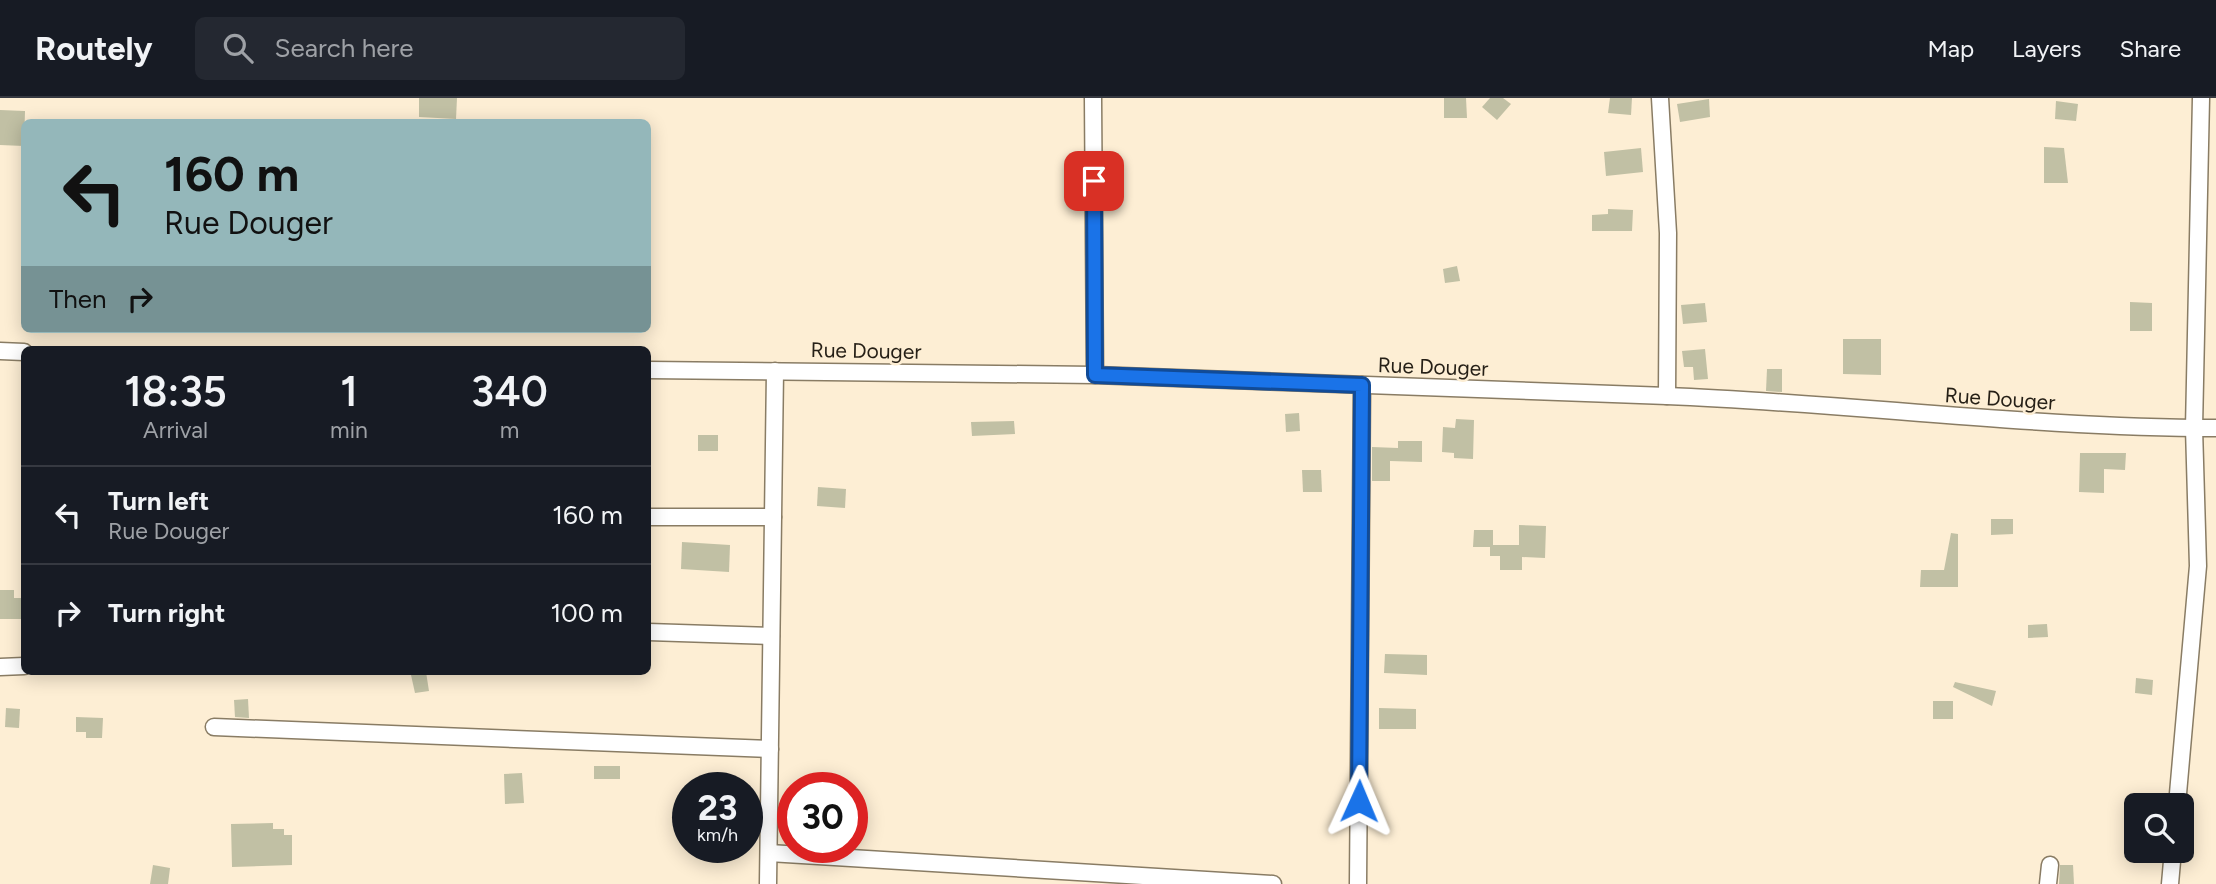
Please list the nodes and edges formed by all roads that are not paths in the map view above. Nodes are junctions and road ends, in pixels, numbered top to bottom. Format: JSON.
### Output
{"nodes":[{"id":1,"x":1093,"y":98,"type":"edge"},
{"id":2,"x":1660,"y":98,"type":"edge"},
{"id":3,"x":2202,"y":98,"type":"edge"},
{"id":4,"x":0,"y":351,"type":"edge"},
{"id":5,"x":21,"y":352,"type":"edge"},
{"id":6,"x":651,"y":370,"type":"edge"},
{"id":7,"x":775,"y":371,"type":"junction"},
{"id":8,"x":1095,"y":375,"type":"junction"},
{"id":9,"x":1362,"y":385,"type":"junction"},
{"id":10,"x":1667,"y":396,"type":"junction"},
{"id":11,"x":2194,"y":428,"type":"junction"},
{"id":12,"x":2216,"y":428,"type":"edge"},
{"id":13,"x":651,"y":517,"type":"edge"},
{"id":14,"x":773,"y":517,"type":"junction"},
{"id":15,"x":2198,"y":566,"type":"junction"},
{"id":16,"x":2216,"y":569,"type":"edge"},
{"id":17,"x":651,"y":632,"type":"edge"},
{"id":18,"x":771,"y":636,"type":"junction"},
{"id":19,"x":0,"y":667,"type":"edge"},
{"id":20,"x":21,"y":667,"type":"edge"},
{"id":21,"x":214,"y":727,"type":"dead end"},
{"id":22,"x":770,"y":749,"type":"junction"},
{"id":23,"x":2178,"y":793,"type":"edge"},
{"id":24,"x":769,"y":853,"type":"junction"},
{"id":25,"x":2172,"y":863,"type":"edge"},
{"id":26,"x":2050,"y":864,"type":"dead end"},
{"id":27,"x":768,"y":884,"type":"edge"},
{"id":28,"x":1273,"y":884,"type":"edge"},
{"id":29,"x":1358,"y":884,"type":"edge"},
{"id":30,"x":2048,"y":884,"type":"edge"},
{"id":31,"x":2170,"y":884,"type":"edge"}],
"edges":[{"from":1,"to":8,"type":"street"},
{"from":2,"to":10,"type":"street"},
{"from":3,"to":11,"type":"street"},
{"from":4,"to":5,"type":"street"},
{"from":6,"to":7,"type":"street","name":"Rue Douger"},
{"from":7,"to":8,"type":"street","name":"Rue Douger"},
{"from":7,"to":14,"type":"street"},
{"from":8,"to":9,"type":"street","name":"Rue Douger"},
{"from":9,"to":10,"type":"street","name":"Rue Douger"},
{"from":9,"to":29,"type":"street"},
{"from":10,"to":11,"type":"street","name":"Rue Douger"},
{"from":11,"to":12,"type":"street","name":"Rue Douger"},
{"from":11,"to":15,"type":"street"},
{"from":13,"to":14,"type":"street"},
{"from":14,"to":18,"type":"street"},
{"from":15,"to":16,"type":"street"},
{"from":15,"to":23,"type":"street"},
{"from":17,"to":18,"type":"street"},
{"from":18,"to":22,"type":"street"},
{"from":19,"to":20,"type":"street"},
{"from":21,"to":22,"type":"street"},
{"from":22,"to":24,"type":"street"},
{"from":24,"to":27,"type":"street"},
{"from":24,"to":28,"type":"street"},
{"from":25,"to":31,"type":"street"},
{"from":26,"to":30,"type":"street"}]}
